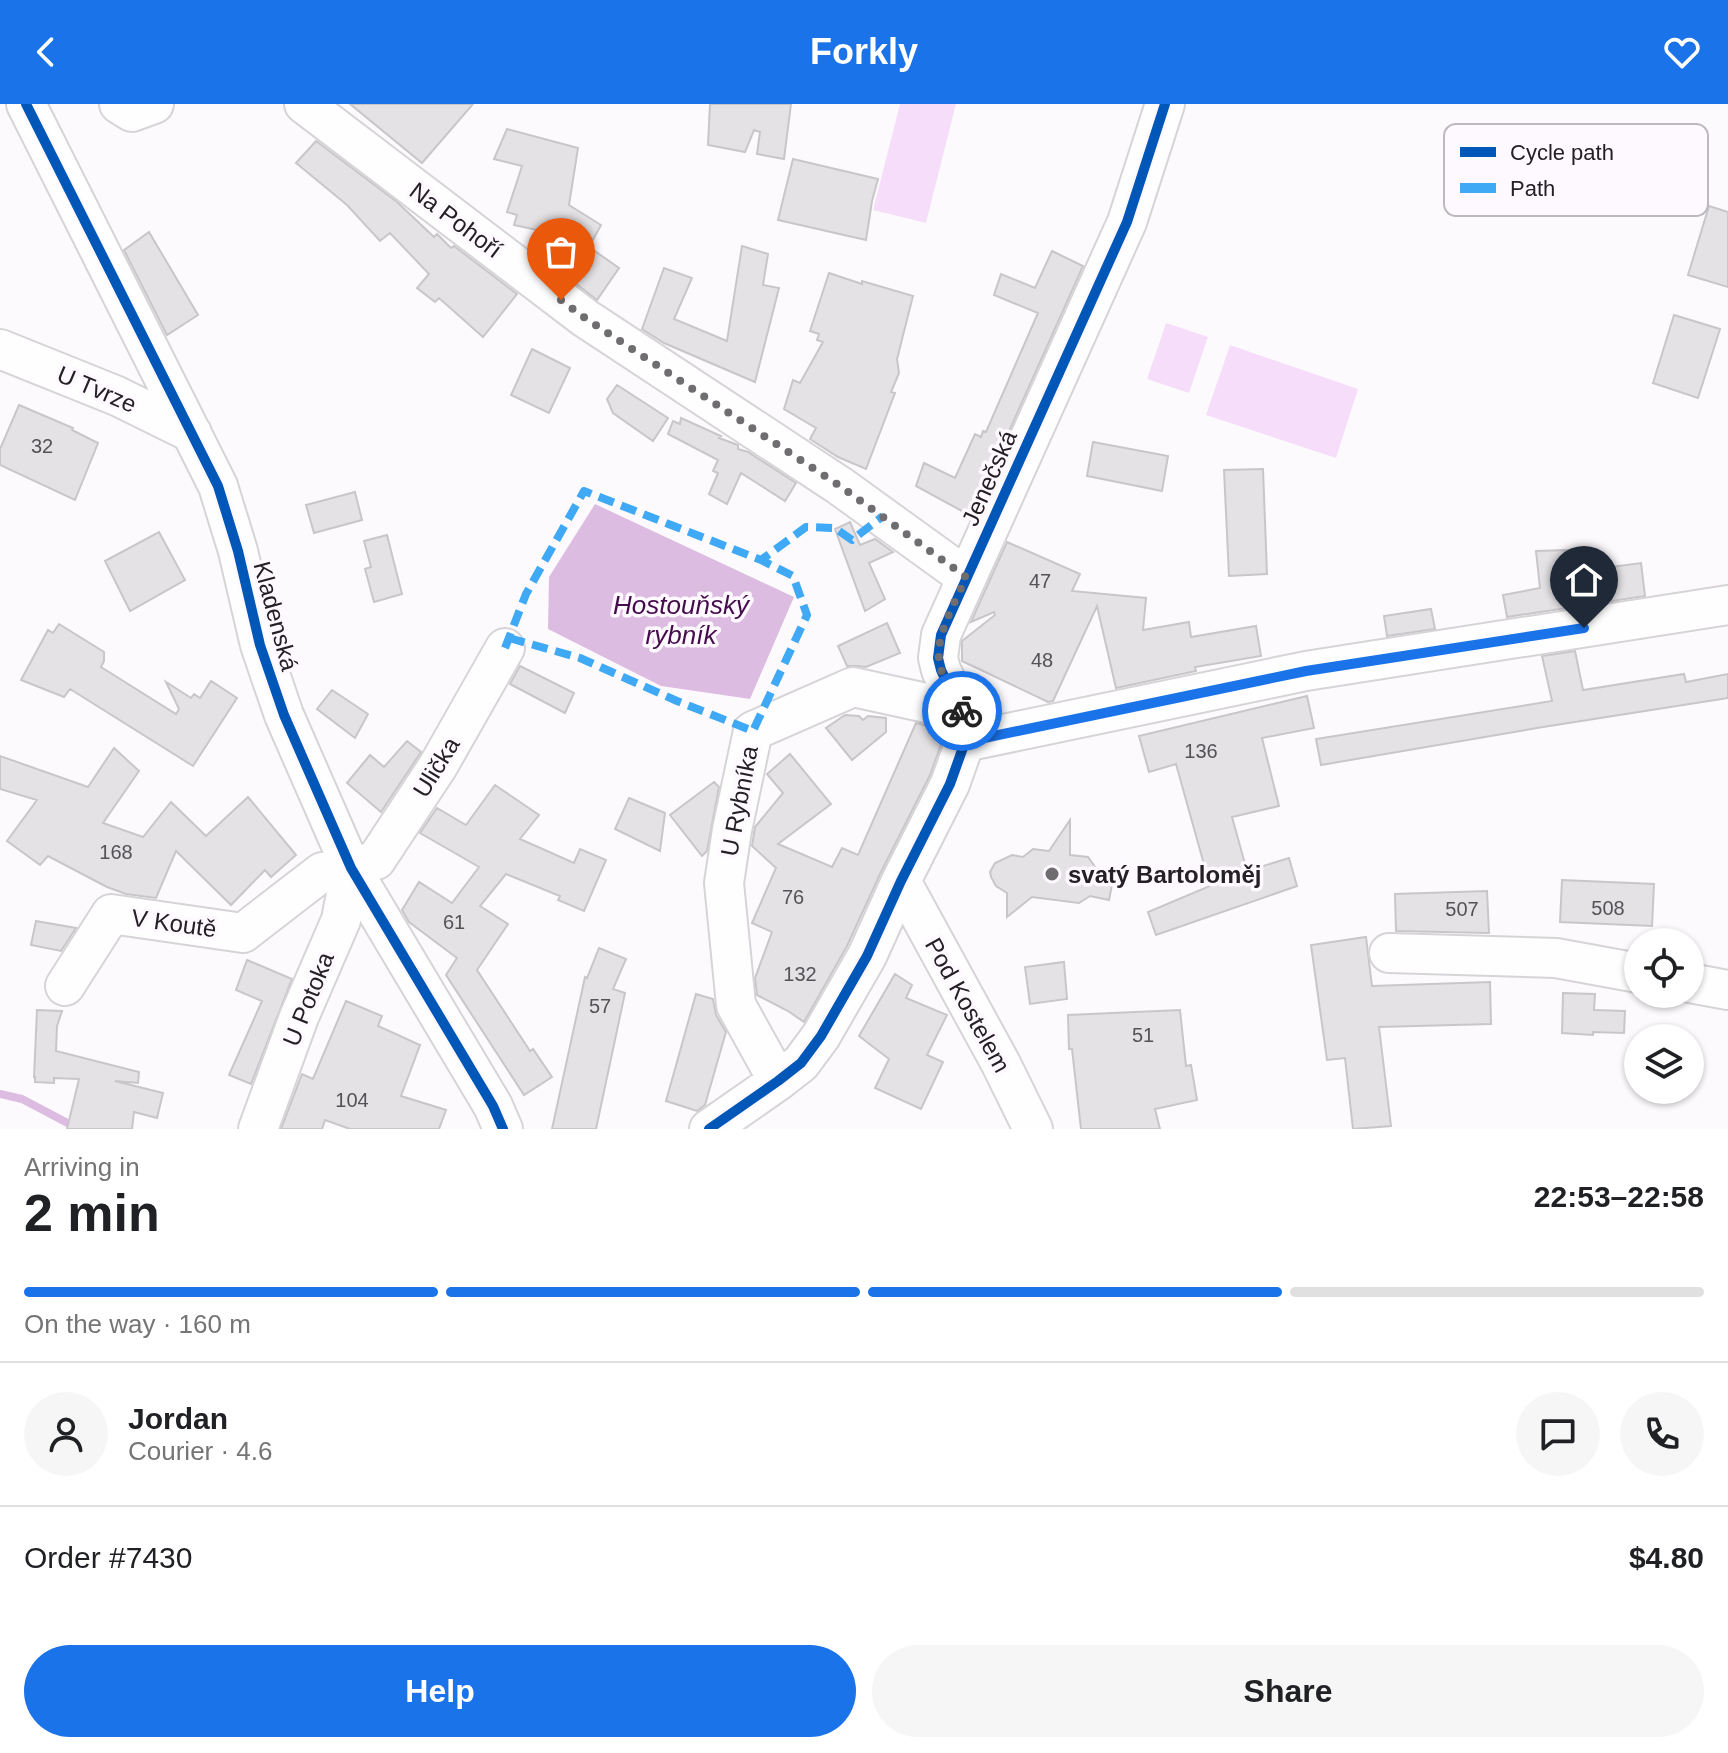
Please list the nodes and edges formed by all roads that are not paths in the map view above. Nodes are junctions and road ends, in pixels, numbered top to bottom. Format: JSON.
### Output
{"nodes":[{"id":1,"x":26,"y":104,"type":"edge"},
{"id":2,"x":119,"y":104,"type":"edge"},
{"id":3,"x":154,"y":104,"type":"edge"},
{"id":4,"x":304,"y":104,"type":"edge"},
{"id":5,"x":1165,"y":104,"type":"edge"},
{"id":6,"x":0,"y":349,"type":"edge"},
{"id":7,"x":192,"y":433,"type":"junction"},
{"id":8,"x":966,"y":577,"type":"junction"},
{"id":9,"x":1728,"y":605,"type":"edge"},
{"id":10,"x":505,"y":648,"type":"dead end"},
{"id":11,"x":964,"y":727,"type":"junction"},
{"id":12,"x":351,"y":868,"type":"junction"},
{"id":13,"x":901,"y":881,"type":"junction"},
{"id":14,"x":1389,"y":953,"type":"dead end"},
{"id":15,"x":1624,"y":970,"type":"edge"},
{"id":16,"x":65,"y":986,"type":"dead end"},
{"id":17,"x":1704,"y":986,"type":"edge"},
{"id":18,"x":1728,"y":990,"type":"edge"},
{"id":19,"x":778,"y":1081,"type":"junction"},
{"id":20,"x":258,"y":1129,"type":"edge"},
{"id":21,"x":503,"y":1129,"type":"edge"},
{"id":22,"x":709,"y":1129,"type":"edge"},
{"id":23,"x":1033,"y":1129,"type":"edge"}],
"edges":[{"from":1,"to":7,"type":"street","name":"Kladenská"},
{"from":2,"to":3,"type":"street"},
{"from":4,"to":8,"type":"street","name":"Na Pohoří"},
{"from":5,"to":8,"type":"street","name":"Jenečská"},
{"from":6,"to":7,"type":"street","name":"U Tvrze"},
{"from":7,"to":12,"type":"street","name":"Kladenská"},
{"from":8,"to":11,"type":"street","name":"Jenečská"},
{"from":9,"to":11,"type":"street"},
{"from":10,"to":12,"type":"street","name":"Ulička"},
{"from":11,"to":13,"type":"street"},
{"from":11,"to":19,"type":"street","name":"U Rybníka"},
{"from":12,"to":16,"type":"street","name":"V Koutě"},
{"from":12,"to":20,"type":"street","name":"U Potoka"},
{"from":12,"to":21,"type":"street","name":"Kladenská"},
{"from":13,"to":19,"type":"street"},
{"from":13,"to":23,"type":"street","name":"Pod Kostelem"},
{"from":14,"to":15,"type":"street"},
{"from":17,"to":18,"type":"street"},
{"from":19,"to":22,"type":"street"}]}
